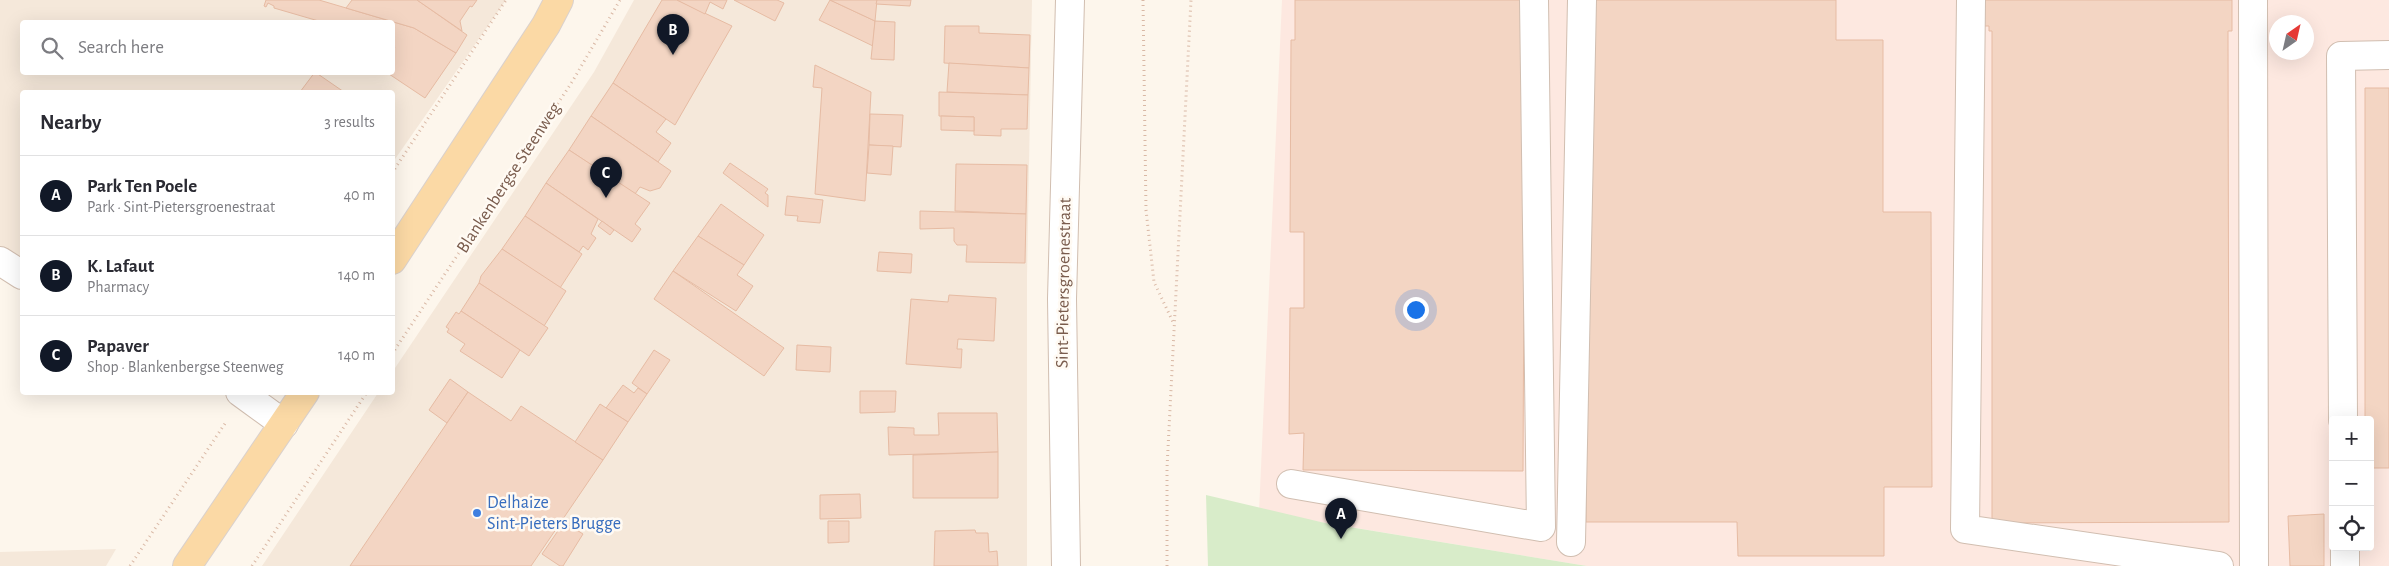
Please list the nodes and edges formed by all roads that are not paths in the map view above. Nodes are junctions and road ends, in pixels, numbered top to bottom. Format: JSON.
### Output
{"nodes":[{"id":1,"x":559,"y":0,"type":"edge"},
{"id":2,"x":1070,"y":0,"type":"edge"},
{"id":3,"x":1534,"y":0,"type":"edge"},
{"id":4,"x":1582,"y":0,"type":"edge"},
{"id":5,"x":1971,"y":0,"type":"edge"},
{"id":6,"x":2253,"y":0,"type":"edge"},
{"id":7,"x":2389,"y":55,"type":"edge"},
{"id":8,"x":395,"y":255,"type":"edge"},
{"id":9,"x":0,"y":261,"type":"edge"},
{"id":10,"x":20,"y":274,"type":"edge"},
{"id":11,"x":243,"y":395,"type":"edge"},
{"id":12,"x":303,"y":395,"type":"edge"},
{"id":13,"x":2344,"y":416,"type":"edge"},
{"id":14,"x":284,"y":424,"type":"junction"},
{"id":15,"x":1291,"y":484,"type":"dead end"},
{"id":16,"x":1571,"y":542,"type":"dead end"},
{"id":17,"x":2344,"y":551,"type":"edge"},
{"id":18,"x":187,"y":566,"type":"edge"},
{"id":19,"x":1066,"y":566,"type":"edge"},
{"id":20,"x":2219,"y":566,"type":"edge"},
{"id":21,"x":2254,"y":566,"type":"edge"},
{"id":22,"x":2345,"y":566,"type":"edge"}],
"edges":[{"from":1,"to":8,"type":"main road"},
{"from":2,"to":19,"type":"street","name":"Sint-Pietersgroenestraat"},
{"from":3,"to":15,"type":"street"},
{"from":4,"to":16,"type":"street"},
{"from":5,"to":20,"type":"street"},
{"from":6,"to":21,"type":"street"},
{"from":7,"to":13,"type":"street"},
{"from":9,"to":10,"type":"street"},
{"from":11,"to":14,"type":"street"},
{"from":12,"to":14,"type":"main road"},
{"from":14,"to":18,"type":"main road"},
{"from":17,"to":22,"type":"street"}]}
